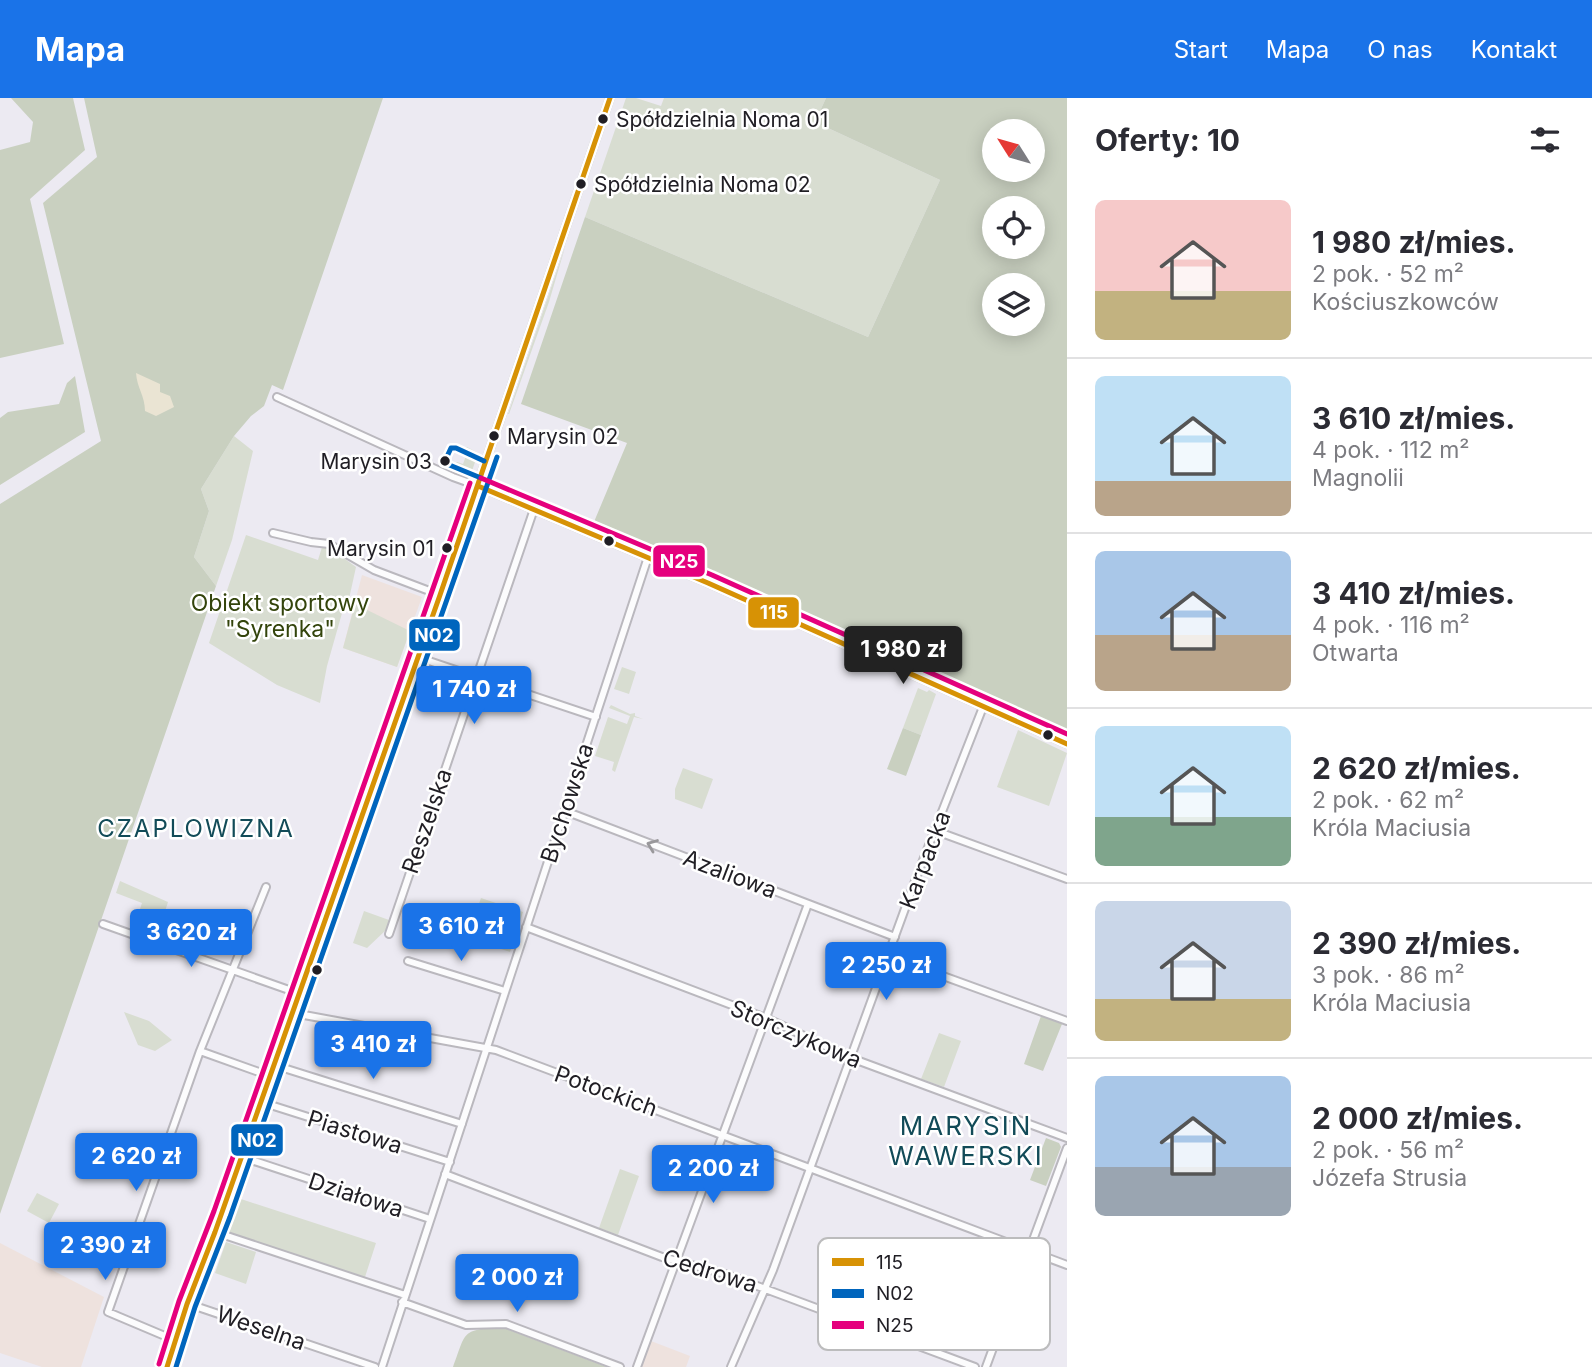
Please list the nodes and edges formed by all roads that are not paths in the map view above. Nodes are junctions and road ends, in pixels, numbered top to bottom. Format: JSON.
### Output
{"nodes":[{"id":1,"x":610,"y":98,"type":"edge"},
{"id":2,"x":277,"y":397,"type":"dead end"},
{"id":3,"x":478,"y":486,"type":"junction"},
{"id":4,"x":534,"y":509,"type":"junction"},
{"id":5,"x":273,"y":533,"type":"dead end"},
{"id":6,"x":648,"y":557,"type":"junction"},
{"id":7,"x":440,"y":596,"type":"junction"},
{"id":8,"x":417,"y":657,"type":"junction"},
{"id":9,"x":476,"y":678,"type":"junction"},
{"id":10,"x":984,"y":707,"type":"junction"},
{"id":11,"x":596,"y":717,"type":"junction"},
{"id":12,"x":1067,"y":744,"type":"edge"},
{"id":13,"x":565,"y":811,"type":"junction"},
{"id":14,"x":936,"y":831,"type":"junction"},
{"id":15,"x":1067,"y":879,"type":"edge"},
{"id":16,"x":266,"y":887,"type":"dead end"},
{"id":17,"x":807,"y":904,"type":"junction"},
{"id":18,"x":103,"y":923,"type":"dead end"},
{"id":19,"x":526,"y":927,"type":"junction"},
{"id":20,"x":388,"y":934,"type":"dead end"},
{"id":21,"x":895,"y":937,"type":"junction"},
{"id":22,"x":888,"y":956,"type":"junction"},
{"id":23,"x":408,"y":961,"type":"dead end"},
{"id":24,"x":231,"y":970,"type":"junction"},
{"id":25,"x":289,"y":990,"type":"dead end"},
{"id":26,"x":505,"y":991,"type":"junction"},
{"id":27,"x":293,"y":1013,"type":"junction"},
{"id":28,"x":766,"y":1018,"type":"junction"},
{"id":29,"x":1067,"y":1021,"type":"edge"},
{"id":30,"x":487,"y":1047,"type":"junction"},
{"id":31,"x":200,"y":1051,"type":"junction"},
{"id":32,"x":851,"y":1058,"type":"junction"},
{"id":33,"x":274,"y":1065,"type":"junction"},
{"id":34,"x":271,"y":1076,"type":"junction"},
{"id":35,"x":261,"y":1102,"type":"junction"},
{"id":36,"x":462,"y":1124,"type":"junction"},
{"id":37,"x":724,"y":1135,"type":"junction"},
{"id":38,"x":1067,"y":1138,"type":"edge"},
{"id":39,"x":1067,"y":1148,"type":"edge"},
{"id":40,"x":242,"y":1157,"type":"junction"},
{"id":41,"x":450,"y":1162,"type":"junction"},
{"id":42,"x":811,"y":1168,"type":"junction"},
{"id":43,"x":445,"y":1174,"type":"junction"},
{"id":44,"x":430,"y":1219,"type":"junction"},
{"id":45,"x":215,"y":1233,"type":"junction"},
{"id":46,"x":995,"y":1238,"type":"edge"},
{"id":47,"x":1034,"y":1238,"type":"edge"},
{"id":48,"x":1050,"y":1259,"type":"edge"},
{"id":49,"x":677,"y":1262,"type":"junction"},
{"id":50,"x":1067,"y":1265,"type":"edge"},
{"id":51,"x":764,"y":1287,"type":"junction"},
{"id":52,"x":403,"y":1298,"type":"junction"},
{"id":53,"x":190,"y":1304,"type":"junction"},
{"id":54,"x":818,"y":1307,"type":"edge"},
{"id":55,"x":178,"y":1342,"type":"junction"},
{"id":56,"x":930,"y":1350,"type":"edge"},
{"id":57,"x":992,"y":1350,"type":"edge"},
{"id":58,"x":167,"y":1367,"type":"edge"},
{"id":59,"x":174,"y":1367,"type":"edge"},
{"id":60,"x":374,"y":1367,"type":"edge"},
{"id":61,"x":382,"y":1367,"type":"edge"},
{"id":62,"x":620,"y":1367,"type":"edge"},
{"id":63,"x":637,"y":1367,"type":"edge"},
{"id":64,"x":731,"y":1367,"type":"edge"},
{"id":65,"x":975,"y":1367,"type":"edge"},
{"id":66,"x":986,"y":1367,"type":"edge"}],
"edges":[{"from":1,"to":3,"type":"street"},
{"from":2,"to":3,"type":"street"},
{"from":3,"to":4,"type":"street"},
{"from":3,"to":7,"type":"street"},
{"from":4,"to":6,"type":"street"},
{"from":4,"to":9,"type":"street","name":"Reszelska"},
{"from":5,"to":7,"type":"street"},
{"from":6,"to":10,"type":"street"},
{"from":6,"to":11,"type":"street","name":"Bychowska"},
{"from":7,"to":8,"type":"street"},
{"from":8,"to":9,"type":"street"},
{"from":8,"to":27,"type":"street"},
{"from":9,"to":11,"type":"street"},
{"from":9,"to":20,"type":"street","name":"Reszelska"},
{"from":10,"to":12,"type":"street"},
{"from":10,"to":14,"type":"street","name":"Karpacka"},
{"from":11,"to":13,"type":"street","name":"Bychowska"},
{"from":17,"to":13,"type":"street","name":"Azaliowa","one_way":true},
{"from":13,"to":19,"type":"street","name":"Bychowska"},
{"from":14,"to":15,"type":"street"},
{"from":14,"to":21,"type":"street","name":"Karpacka"},
{"from":16,"to":24,"type":"street"},
{"from":17,"to":21,"type":"street","name":"Azaliowa"},
{"from":17,"to":28,"type":"street"},
{"from":18,"to":24,"type":"street"},
{"from":19,"to":26,"type":"street","name":"Bychowska"},
{"from":19,"to":28,"type":"street","name":"Storczykowa"},
{"from":21,"to":22,"type":"street","name":"Karpacka"},
{"from":22,"to":29,"type":"street"},
{"from":22,"to":32,"type":"street","name":"Karpacka"},
{"from":23,"to":26,"type":"street"},
{"from":24,"to":25,"type":"street"},
{"from":24,"to":31,"type":"street"},
{"from":26,"to":30,"type":"street","name":"Bychowska"},
{"from":27,"to":30,"type":"street","name":"Potockich"},
{"from":27,"to":33,"type":"street"},
{"from":28,"to":32,"type":"street","name":"Storczykowa"},
{"from":28,"to":37,"type":"street"},
{"from":30,"to":36,"type":"street","name":"Bychowska"},
{"from":30,"to":37,"type":"street","name":"Potockich"},
{"from":31,"to":34,"type":"street"},
{"from":31,"to":55,"type":"street"},
{"from":32,"to":38,"type":"street","name":"Storczykowa"},
{"from":32,"to":42,"type":"street","name":"Karpacka"},
{"from":33,"to":34,"type":"street"},
{"from":33,"to":36,"type":"street"},
{"from":34,"to":35,"type":"street"},
{"from":35,"to":40,"type":"street"},
{"from":35,"to":41,"type":"street","name":"Piastowa"},
{"from":36,"to":41,"type":"street","name":"Bychowska"},
{"from":37,"to":42,"type":"street","name":"Potockich"},
{"from":37,"to":49,"type":"street"},
{"from":39,"to":47,"type":"street"},
{"from":40,"to":44,"type":"street","name":"Działowa"},
{"from":40,"to":45,"type":"street"},
{"from":41,"to":43,"type":"street","name":"Bychowska"},
{"from":42,"to":46,"type":"street","name":"Potockich"},
{"from":42,"to":51,"type":"street","name":"Karpacka"},
{"from":43,"to":44,"type":"street","name":"Bychowska"},
{"from":43,"to":49,"type":"street","name":"Cedrowa"},
{"from":44,"to":52,"type":"street","name":"Bychowska"},
{"from":45,"to":52,"type":"street"},
{"from":45,"to":53,"type":"street"},
{"from":48,"to":50,"type":"street","name":"Potockich"},
{"from":49,"to":51,"type":"street","name":"Cedrowa"},
{"from":49,"to":63,"type":"street"},
{"from":51,"to":54,"type":"street","name":"Cedrowa"},
{"from":51,"to":64,"type":"street","name":"Karpacka"},
{"from":52,"to":61,"type":"street","name":"Bychowska"},
{"from":52,"to":62,"type":"street"},
{"from":53,"to":55,"type":"street"},
{"from":53,"to":60,"type":"street","name":"Weselna"},
{"from":55,"to":58,"type":"street"},
{"from":55,"to":59,"type":"street"},
{"from":56,"to":65,"type":"street","name":"Cedrowa"},
{"from":57,"to":66,"type":"street"}]}
